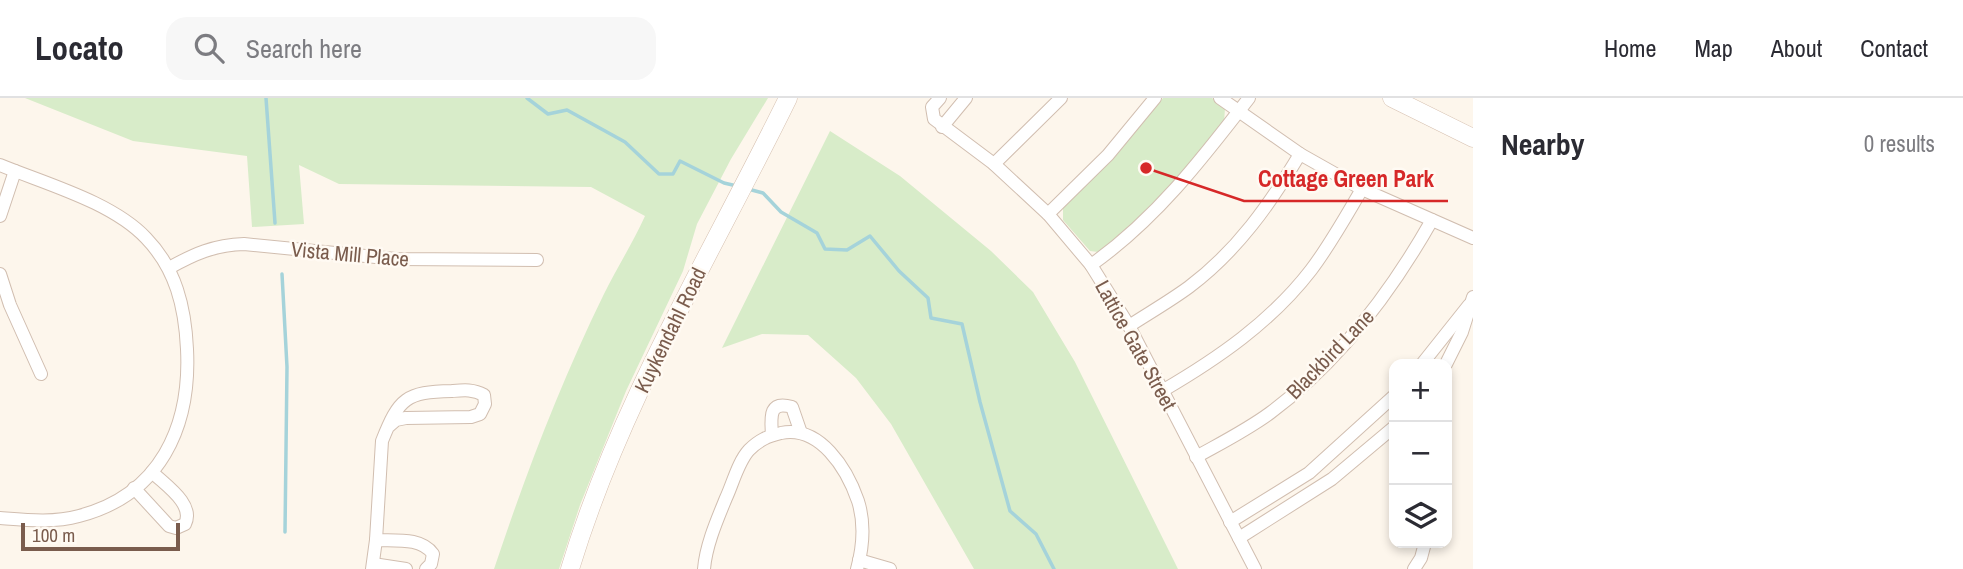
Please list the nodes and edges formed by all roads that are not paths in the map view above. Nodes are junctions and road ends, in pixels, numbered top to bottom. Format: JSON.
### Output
{"nodes":[{"id":1,"x":788,"y":98,"type":"edge"},
{"id":2,"x":940,"y":98,"type":"edge"},
{"id":3,"x":966,"y":98,"type":"edge"},
{"id":4,"x":1061,"y":98,"type":"edge"},
{"id":5,"x":1155,"y":98,"type":"edge"},
{"id":6,"x":1220,"y":98,"type":"edge"},
{"id":7,"x":1249,"y":98,"type":"edge"},
{"id":8,"x":1392,"y":98,"type":"edge"},
{"id":9,"x":1238,"y":112,"type":"junction"},
{"id":10,"x":942,"y":127,"type":"junction"},
{"id":11,"x":1473,"y":138,"type":"edge"},
{"id":12,"x":1300,"y":154,"type":"junction"},
{"id":13,"x":994,"y":164,"type":"junction"},
{"id":14,"x":0,"y":165,"type":"edge"},
{"id":15,"x":15,"y":171,"type":"junction"},
{"id":16,"x":1362,"y":189,"type":"junction"},
{"id":17,"x":1048,"y":214,"type":"junction"},
{"id":18,"x":0,"y":216,"type":"edge"},
{"id":19,"x":1432,"y":220,"type":"junction"},
{"id":20,"x":1473,"y":238,"type":"edge"},
{"id":21,"x":537,"y":260,"type":"dead end"},
{"id":22,"x":1091,"y":265,"type":"junction"},
{"id":23,"x":169,"y":268,"type":"junction"},
{"id":24,"x":0,"y":274,"type":"edge"},
{"id":25,"x":1471,"y":301,"type":"edge"},
{"id":26,"x":1129,"y":326,"type":"junction"},
{"id":27,"x":1426,"y":359,"type":"edge"},
{"id":28,"x":1448,"y":359,"type":"edge"},
{"id":29,"x":41,"y":374,"type":"dead end"},
{"id":30,"x":1162,"y":391,"type":"junction"},
{"id":31,"x":1389,"y":402,"type":"edge"},
{"id":32,"x":388,"y":427,"type":"junction"},
{"id":33,"x":1389,"y":431,"type":"edge"},
{"id":34,"x":800,"y":433,"type":"junction"},
{"id":35,"x":772,"y":435,"type":"junction"},
{"id":36,"x":1196,"y":457,"type":"junction"},
{"id":37,"x":152,"y":472,"type":"junction"},
{"id":38,"x":134,"y":488,"type":"junction"},
{"id":39,"x":0,"y":518,"type":"edge"},
{"id":40,"x":1230,"y":522,"type":"junction"},
{"id":41,"x":1239,"y":538,"type":"junction"},
{"id":42,"x":376,"y":540,"type":"junction"},
{"id":43,"x":1424,"y":548,"type":"edge"},
{"id":44,"x":858,"y":565,"type":"edge"},
{"id":45,"x":372,"y":567,"type":"edge"},
{"id":46,"x":406,"y":569,"type":"edge"},
{"id":47,"x":426,"y":569,"type":"edge"},
{"id":48,"x":570,"y":569,"type":"edge"},
{"id":49,"x":704,"y":569,"type":"edge"},
{"id":50,"x":890,"y":569,"type":"edge"},
{"id":51,"x":1255,"y":569,"type":"edge"},
{"id":52,"x":1414,"y":569,"type":"edge"}],
"edges":[{"from":1,"to":48,"type":"main road","name":"Kuykendahl Road"},
{"from":2,"to":10,"type":"street"},
{"from":3,"to":10,"type":"street"},
{"from":4,"to":13,"type":"street"},
{"from":5,"to":17,"type":"street"},
{"from":6,"to":9,"type":"street"},
{"from":7,"to":9,"type":"street"},
{"from":8,"to":11,"type":"main road"},
{"from":9,"to":12,"type":"street"},
{"from":9,"to":22,"type":"street"},
{"from":10,"to":13,"type":"street","name":"Lattice Gate Street"},
{"from":12,"to":16,"type":"street"},
{"from":12,"to":26,"type":"street"},
{"from":13,"to":17,"type":"street","name":"Lattice Gate Street"},
{"from":14,"to":15,"type":"street"},
{"from":15,"to":18,"type":"street"},
{"from":15,"to":23,"type":"street"},
{"from":16,"to":19,"type":"street"},
{"from":16,"to":30,"type":"street"},
{"from":17,"to":22,"type":"street","name":"Lattice Gate Street"},
{"from":19,"to":20,"type":"street"},
{"from":19,"to":36,"type":"street","name":"Blackbird Lane"},
{"from":21,"to":23,"type":"street","name":"Vista Mill Place"},
{"from":22,"to":26,"type":"street","name":"Lattice Gate Street"},
{"from":23,"to":37,"type":"street"},
{"from":24,"to":29,"type":"street"},
{"from":25,"to":27,"type":"street"},
{"from":25,"to":28,"type":"street"},
{"from":26,"to":30,"type":"street","name":"Lattice Gate Street"},
{"from":30,"to":36,"type":"street","name":"Lattice Gate Street"},
{"from":31,"to":40,"type":"street"},
{"from":32,"to":32,"type":"street"},
{"from":32,"to":42,"type":"street"},
{"from":33,"to":41,"type":"street"},
{"from":34,"to":35,"type":"street"},
{"from":34,"to":35,"type":"street"},
{"from":34,"to":44,"type":"street"},
{"from":35,"to":49,"type":"street"},
{"from":36,"to":40,"type":"street","name":"Lattice Gate Street"},
{"from":37,"to":38,"type":"street"},
{"from":37,"to":38,"type":"street"},
{"from":38,"to":39,"type":"street"},
{"from":40,"to":41,"type":"street","name":"Lattice Gate Street"},
{"from":41,"to":51,"type":"street","name":"Lattice Gate Street"},
{"from":42,"to":45,"type":"street"},
{"from":42,"to":47,"type":"street"},
{"from":43,"to":52,"type":"street"},
{"from":44,"to":50,"type":"street"},
{"from":45,"to":46,"type":"street"}]}
